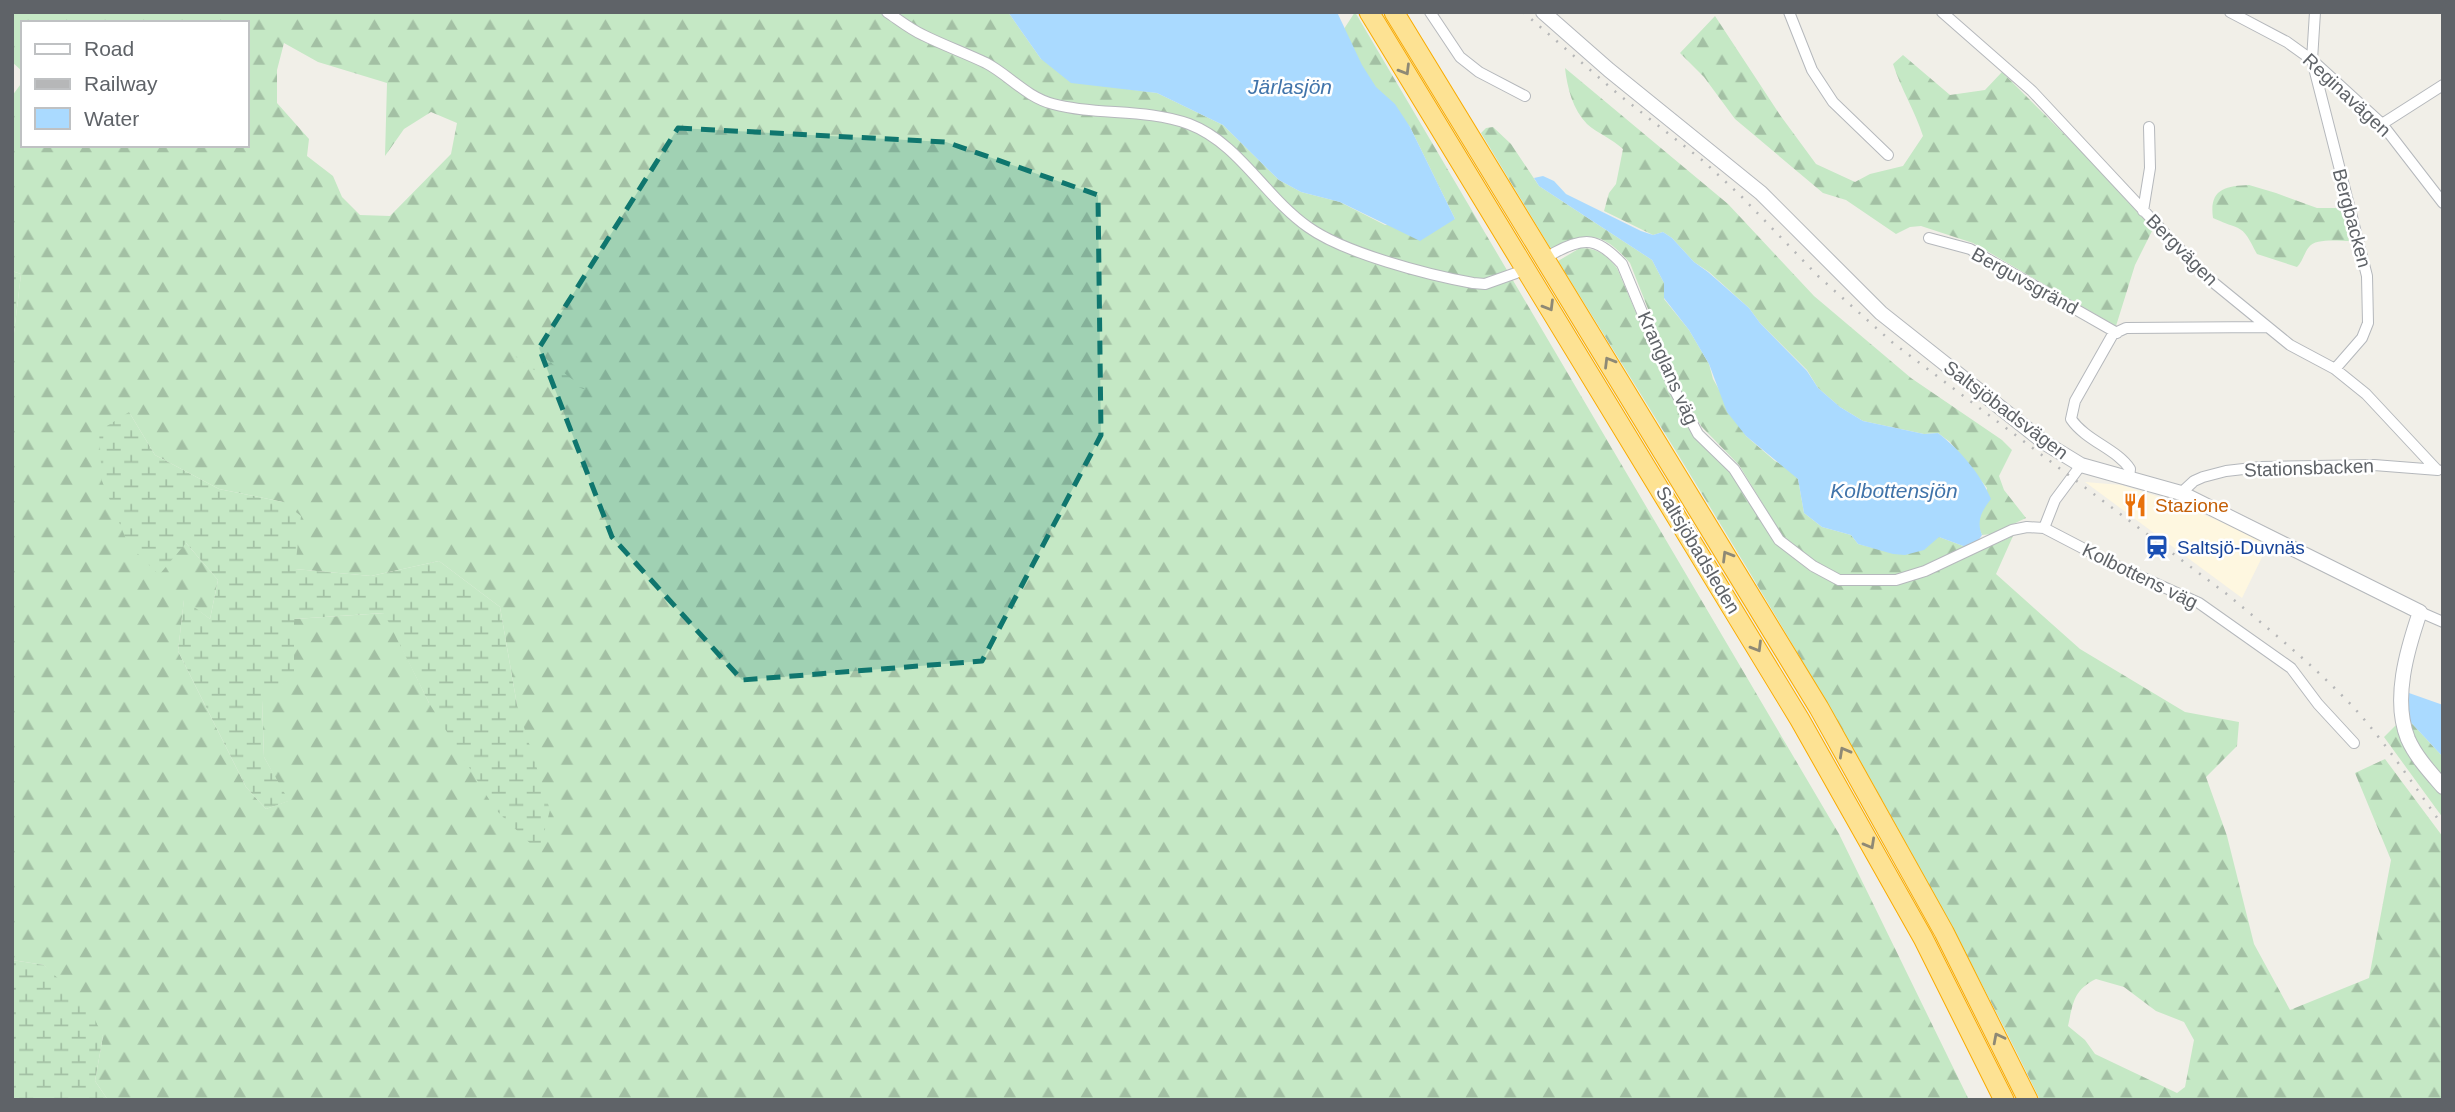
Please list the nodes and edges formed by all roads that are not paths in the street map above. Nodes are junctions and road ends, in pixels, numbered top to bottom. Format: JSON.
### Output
{"nodes":[{"id":1,"x":887,"y":12,"type":"edge"},
{"id":2,"x":1369,"y":12,"type":"edge"},
{"id":3,"x":1394,"y":12,"type":"edge"},
{"id":4,"x":1430,"y":12,"type":"edge"},
{"id":5,"x":1543,"y":12,"type":"edge"},
{"id":6,"x":1789,"y":12,"type":"edge"},
{"id":7,"x":1942,"y":12,"type":"edge"},
{"id":8,"x":2230,"y":12,"type":"edge"},
{"id":9,"x":2315,"y":12,"type":"edge"},
{"id":10,"x":2312,"y":60,"type":"junction"},
{"id":11,"x":2443,"y":85,"type":"edge"},
{"id":12,"x":1525,"y":96,"type":"dead end"},
{"id":13,"x":2382,"y":124,"type":"junction"},
{"id":14,"x":2149,"y":127,"type":"dead end"},
{"id":15,"x":1888,"y":156,"type":"dead end"},
{"id":16,"x":2443,"y":202,"type":"edge"},
{"id":17,"x":2143,"y":211,"type":"junction"},
{"id":18,"x":1929,"y":237,"type":"dead end"},
{"id":19,"x":1554,"y":253,"type":"dead end"},
{"id":20,"x":1516,"y":273,"type":"dead end"},
{"id":21,"x":2266,"y":327,"type":"junction"},
{"id":22,"x":2117,"y":333,"type":"junction"},
{"id":23,"x":2335,"y":369,"type":"junction"},
{"id":24,"x":2081,"y":465,"type":"junction"},
{"id":25,"x":2440,"y":470,"type":"edge"},
{"id":26,"x":2129,"y":478,"type":"junction"},
{"id":27,"x":2182,"y":493,"type":"junction"},
{"id":28,"x":2044,"y":528,"type":"junction"},
{"id":29,"x":2420,"y":612,"type":"junction"},
{"id":30,"x":2443,"y":622,"type":"edge"},
{"id":31,"x":2354,"y":743,"type":"dead end"},
{"id":32,"x":2443,"y":787,"type":"edge"},
{"id":33,"x":2004,"y":1100,"type":"edge"},
{"id":34,"x":2028,"y":1100,"type":"edge"}],
"edges":[{"from":1,"to":20,"type":"street"},
{"from":2,"to":33,"type":"highway","name":"Saltsjöbadsleden","one_way":true},
{"from":34,"to":3,"type":"highway","name":"Saltsjöbadsleden","one_way":true},
{"from":4,"to":12,"type":"street"},
{"from":5,"to":24,"type":"street","name":"Saltsjöbadsvägen"},
{"from":6,"to":15,"type":"street"},
{"from":7,"to":17,"type":"street","name":"Bergvägen"},
{"from":8,"to":10,"type":"street","name":"Reginavägen"},
{"from":9,"to":10,"type":"street","name":"Bergbacken"},
{"from":10,"to":13,"type":"street","name":"Reginavägen"},
{"from":10,"to":23,"type":"street","name":"Bergbacken"},
{"from":11,"to":13,"type":"street"},
{"from":13,"to":16,"type":"street","name":"Reginavägen"},
{"from":14,"to":17,"type":"street"},
{"from":17,"to":21,"type":"street","name":"Bergvägen"},
{"from":18,"to":22,"type":"street","name":"Berguvsgränd"},
{"from":19,"to":28,"type":"street","name":"Kranglans väg"},
{"from":21,"to":22,"type":"street"},
{"from":21,"to":23,"type":"street","name":"Bergvägen"},
{"from":22,"to":26,"type":"street"},
{"from":23,"to":25,"type":"street","name":"Bergvägen"},
{"from":24,"to":26,"type":"street","name":"Saltsjöbadsvägen"},
{"from":24,"to":28,"type":"street"},
{"from":25,"to":27,"type":"street","name":"Stationsbacken"},
{"from":26,"to":27,"type":"street","name":"Saltsjöbadsvägen"},
{"from":27,"to":29,"type":"street","name":"Saltsjöbadsvägen"},
{"from":28,"to":31,"type":"street","name":"Kolbottens väg"},
{"from":29,"to":30,"type":"street"},
{"from":29,"to":32,"type":"street"}]}
